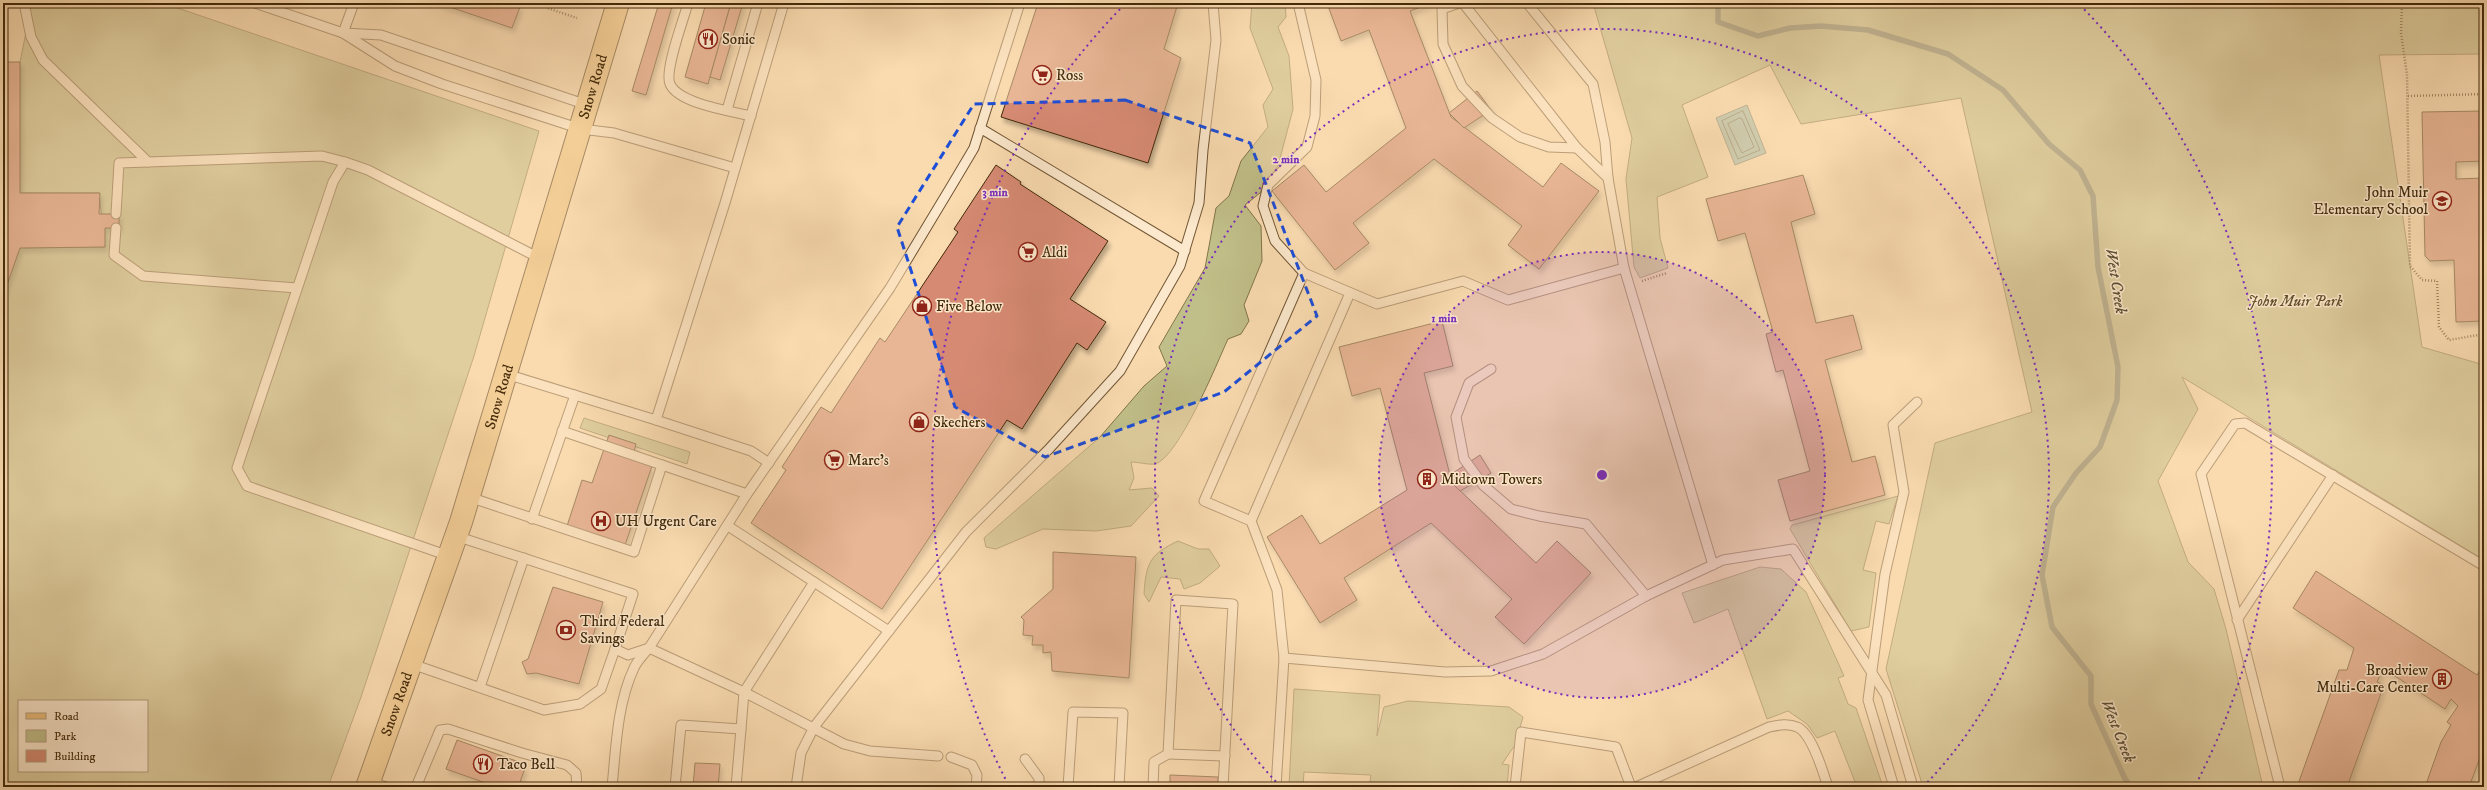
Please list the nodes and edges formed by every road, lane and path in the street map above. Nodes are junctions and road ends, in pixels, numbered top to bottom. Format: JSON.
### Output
{"nodes":[{"id":1,"x":24,"y":3,"type":"edge"},
{"id":2,"x":255,"y":3,"type":"edge"},
{"id":3,"x":354,"y":3,"type":"edge"},
{"id":4,"x":547,"y":3,"type":"edge"},
{"id":5,"x":618,"y":3,"type":"edge"},
{"id":6,"x":688,"y":3,"type":"edge"},
{"id":7,"x":758,"y":3,"type":"edge"},
{"id":8,"x":784,"y":3,"type":"edge"},
{"id":9,"x":1020,"y":3,"type":"edge"},
{"id":10,"x":1213,"y":3,"type":"edge"},
{"id":11,"x":1298,"y":3,"type":"edge"},
{"id":12,"x":1458,"y":3,"type":"edge"},
{"id":13,"x":1463,"y":3,"type":"edge"},
{"id":14,"x":1527,"y":3,"type":"edge"},
{"id":15,"x":2402,"y":3,"type":"edge"},
{"id":16,"x":577,"y":18,"type":"dead end"},
{"id":17,"x":343,"y":32,"type":"junction"},
{"id":18,"x":2484,"y":94,"type":"edge"},
{"id":19,"x":2408,"y":96,"type":"junction"},
{"id":20,"x":588,"y":106,"type":"junction"},
{"id":21,"x":727,"y":110,"type":"junction"},
{"id":22,"x":751,"y":116,"type":"junction"},
{"id":23,"x":980,"y":128,"type":"junction"},
{"id":24,"x":581,"y":129,"type":"junction"},
{"id":25,"x":1577,"y":148,"type":"junction"},
{"id":26,"x":148,"y":162,"type":"junction"},
{"id":27,"x":345,"y":162,"type":"junction"},
{"id":28,"x":735,"y":168,"type":"junction"},
{"id":29,"x":1608,"y":178,"type":"junction"},
{"id":30,"x":116,"y":214,"type":"dead end"},
{"id":31,"x":116,"y":228,"type":"dead end"},
{"id":32,"x":1185,"y":251,"type":"junction"},
{"id":33,"x":541,"y":259,"type":"junction"},
{"id":34,"x":1624,"y":268,"type":"junction"},
{"id":35,"x":1304,"y":273,"type":"junction"},
{"id":36,"x":1667,"y":273,"type":"dead end"},
{"id":37,"x":1642,"y":282,"type":"dead end"},
{"id":38,"x":297,"y":288,"type":"junction"},
{"id":39,"x":1350,"y":293,"type":"junction"},
{"id":40,"x":2484,"y":334,"type":"edge"},
{"id":41,"x":1491,"y":369,"type":"dead end"},
{"id":42,"x":506,"y":374,"type":"junction"},
{"id":43,"x":575,"y":395,"type":"junction"},
{"id":44,"x":1917,"y":402,"type":"dead end"},
{"id":45,"x":656,"y":420,"type":"junction"},
{"id":46,"x":562,"y":432,"type":"junction"},
{"id":47,"x":769,"y":463,"type":"junction"},
{"id":48,"x":662,"y":465,"type":"junction"},
{"id":49,"x":2333,"y":475,"type":"junction"},
{"id":50,"x":747,"y":494,"type":"junction"},
{"id":51,"x":467,"y":497,"type":"junction"},
{"id":52,"x":532,"y":519,"type":"junction"},
{"id":53,"x":1251,"y":521,"type":"junction"},
{"id":54,"x":728,"y":526,"type":"junction"},
{"id":55,"x":452,"y":546,"type":"junction"},
{"id":56,"x":524,"y":558,"type":"junction"},
{"id":57,"x":1713,"y":564,"type":"junction"},
{"id":58,"x":2484,"y":566,"type":"edge"},
{"id":59,"x":814,"y":582,"type":"junction"},
{"id":60,"x":1646,"y":596,"type":"junction"},
{"id":61,"x":2237,"y":620,"type":"junction"},
{"id":62,"x":889,"y":631,"type":"junction"},
{"id":63,"x":649,"y":648,"type":"junction"},
{"id":64,"x":615,"y":649,"type":"junction"},
{"id":65,"x":1284,"y":658,"type":"junction"},
{"id":66,"x":412,"y":664,"type":"junction"},
{"id":67,"x":1871,"y":674,"type":"junction"},
{"id":68,"x":480,"y":686,"type":"junction"},
{"id":69,"x":744,"y":692,"type":"junction"},
{"id":70,"x":814,"y":727,"type":"junction"},
{"id":71,"x":741,"y":729,"type":"junction"},
{"id":72,"x":1168,"y":754,"type":"junction"},
{"id":73,"x":938,"y":756,"type":"dead end"},
{"id":74,"x":1225,"y":756,"type":"junction"},
{"id":75,"x":951,"y":757,"type":"dead end"},
{"id":76,"x":1025,"y":759,"type":"dead end"},
{"id":77,"x":1650,"y":784,"type":"edge"},
{"id":78,"x":374,"y":785,"type":"edge"},
{"id":79,"x":416,"y":787,"type":"edge"},
{"id":80,"x":577,"y":787,"type":"edge"},
{"id":81,"x":612,"y":787,"type":"edge"},
{"id":82,"x":675,"y":787,"type":"edge"},
{"id":83,"x":736,"y":787,"type":"edge"},
{"id":84,"x":796,"y":787,"type":"edge"},
{"id":85,"x":976,"y":787,"type":"edge"},
{"id":86,"x":1039,"y":787,"type":"edge"},
{"id":87,"x":1068,"y":787,"type":"edge"},
{"id":88,"x":1119,"y":787,"type":"edge"},
{"id":89,"x":1153,"y":787,"type":"edge"},
{"id":90,"x":1223,"y":787,"type":"edge"},
{"id":91,"x":1276,"y":787,"type":"edge"},
{"id":92,"x":1515,"y":787,"type":"edge"},
{"id":93,"x":1631,"y":787,"type":"edge"},
{"id":94,"x":1636,"y":787,"type":"edge"},
{"id":95,"x":1828,"y":787,"type":"edge"},
{"id":96,"x":1894,"y":787,"type":"edge"},
{"id":97,"x":1913,"y":787,"type":"edge"},
{"id":98,"x":2280,"y":787,"type":"edge"}],
"edges":[{"from":1,"to":26,"type":"lane"},
{"from":2,"to":17,"type":"lane"},
{"from":3,"to":17,"type":"lane"},
{"from":4,"to":16,"type":"path"},
{"from":5,"to":20,"type":"main road","name":"Snow Road"},
{"from":6,"to":21,"type":"lane"},
{"from":7,"to":21,"type":"lane"},
{"from":8,"to":22,"type":"lane"},
{"from":9,"to":23,"type":"lane"},
{"from":10,"to":32,"type":"lane"},
{"from":11,"to":35,"type":"lane"},
{"from":12,"to":25,"type":"lane"},
{"from":13,"to":25,"type":"lane"},
{"from":14,"to":29,"type":"lane"},
{"from":15,"to":19,"type":"path"},
{"from":17,"to":20,"type":"lane"},
{"from":17,"to":24,"type":"lane"},
{"from":18,"to":19,"type":"path"},
{"from":19,"to":40,"type":"path"},
{"from":20,"to":24,"type":"main road","name":"Snow Road"},
{"from":21,"to":22,"type":"lane"},
{"from":22,"to":28,"type":"lane"},
{"from":23,"to":32,"type":"lane"},
{"from":23,"to":47,"type":"lane"},
{"from":24,"to":28,"type":"lane"},
{"from":24,"to":33,"type":"main road","name":"Snow Road"},
{"from":25,"to":29,"type":"lane"},
{"from":26,"to":27,"type":"lane"},
{"from":26,"to":30,"type":"lane"},
{"from":27,"to":33,"type":"lane"},
{"from":27,"to":38,"type":"lane"},
{"from":28,"to":45,"type":"lane"},
{"from":29,"to":34,"type":"lane"},
{"from":31,"to":38,"type":"lane"},
{"from":32,"to":62,"type":"lane"},
{"from":33,"to":42,"type":"main road","name":"Snow Road"},
{"from":34,"to":39,"type":"lane"},
{"from":34,"to":57,"type":"lane"},
{"from":35,"to":39,"type":"lane"},
{"from":35,"to":53,"type":"lane"},
{"from":36,"to":37,"type":"path"},
{"from":38,"to":55,"type":"lane"},
{"from":39,"to":53,"type":"lane"},
{"from":41,"to":60,"type":"lane"},
{"from":42,"to":43,"type":"lane"},
{"from":42,"to":51,"type":"main road","name":"Snow Road"},
{"from":43,"to":45,"type":"lane"},
{"from":43,"to":46,"type":"lane"},
{"from":44,"to":67,"type":"lane"},
{"from":45,"to":47,"type":"lane"},
{"from":46,"to":48,"type":"lane"},
{"from":46,"to":52,"type":"lane"},
{"from":47,"to":50,"type":"lane"},
{"from":48,"to":50,"type":"lane"},
{"from":48,"to":52,"type":"lane"},
{"from":49,"to":58,"type":"lane"},
{"from":49,"to":61,"type":"lane"},
{"from":49,"to":61,"type":"lane"},
{"from":50,"to":54,"type":"lane"},
{"from":51,"to":52,"type":"lane"},
{"from":51,"to":55,"type":"main road","name":"Snow Road"},
{"from":53,"to":65,"type":"lane"},
{"from":54,"to":59,"type":"lane"},
{"from":54,"to":63,"type":"lane"},
{"from":55,"to":56,"type":"lane"},
{"from":55,"to":66,"type":"main road","name":"Snow Road"},
{"from":56,"to":64,"type":"lane"},
{"from":56,"to":68,"type":"lane"},
{"from":57,"to":60,"type":"lane"},
{"from":57,"to":67,"type":"lane"},
{"from":59,"to":62,"type":"lane"},
{"from":59,"to":69,"type":"lane"},
{"from":60,"to":65,"type":"lane"},
{"from":61,"to":98,"type":"lane"},
{"from":62,"to":70,"type":"lane"},
{"from":63,"to":64,"type":"lane"},
{"from":63,"to":69,"type":"lane"},
{"from":63,"to":81,"type":"lane"},
{"from":64,"to":68,"type":"lane"},
{"from":65,"to":91,"type":"lane"},
{"from":66,"to":68,"type":"lane"},
{"from":66,"to":78,"type":"main road","name":"Snow Road"},
{"from":67,"to":96,"type":"lane"},
{"from":67,"to":97,"type":"lane"},
{"from":69,"to":70,"type":"lane"},
{"from":69,"to":71,"type":"lane"},
{"from":70,"to":73,"type":"lane"},
{"from":70,"to":84,"type":"lane"},
{"from":71,"to":82,"type":"lane"},
{"from":71,"to":83,"type":"lane"},
{"from":72,"to":74,"type":"lane"},
{"from":72,"to":74,"type":"lane"},
{"from":72,"to":89,"type":"lane"},
{"from":74,"to":90,"type":"lane"},
{"from":75,"to":85,"type":"lane"},
{"from":76,"to":86,"type":"lane"},
{"from":77,"to":94,"type":"lane"},
{"from":77,"to":95,"type":"lane"},
{"from":79,"to":80,"type":"lane"},
{"from":87,"to":88,"type":"lane"},
{"from":92,"to":93,"type":"lane"}]}
